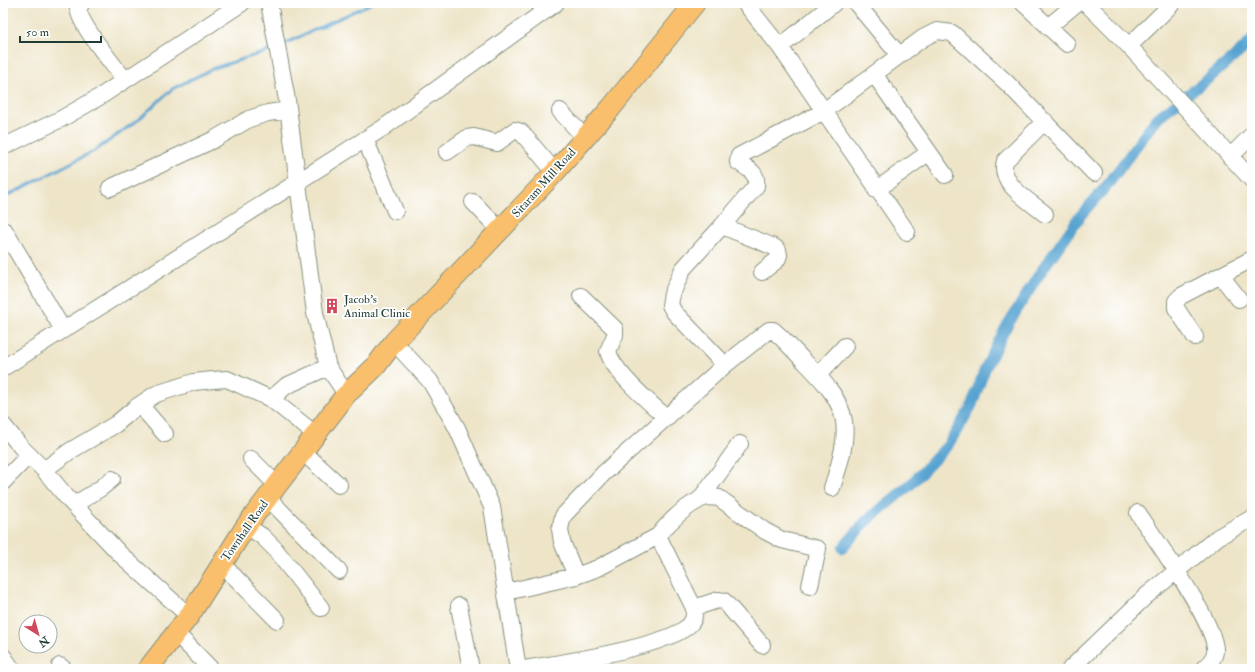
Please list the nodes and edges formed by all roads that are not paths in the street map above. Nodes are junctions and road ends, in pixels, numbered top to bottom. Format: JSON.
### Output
{"nodes":[{"id":1,"x":82,"y":3,"type":"edge"},
{"id":2,"x":242,"y":3,"type":"edge"},
{"id":3,"x":269,"y":3,"type":"edge"},
{"id":4,"x":556,"y":3,"type":"edge"},
{"id":5,"x":695,"y":3,"type":"edge"},
{"id":6,"x":745,"y":3,"type":"edge"},
{"id":7,"x":834,"y":3,"type":"edge"},
{"id":8,"x":856,"y":3,"type":"edge"},
{"id":9,"x":1023,"y":3,"type":"edge"},
{"id":10,"x":1077,"y":3,"type":"edge"},
{"id":11,"x":1086,"y":3,"type":"edge"},
{"id":12,"x":1173,"y":3,"type":"edge"},
{"id":13,"x":1048,"y":27,"type":"junction"},
{"id":14,"x":1067,"y":44,"type":"dead end"},
{"id":15,"x":1130,"y":46,"type":"junction"},
{"id":16,"x":780,"y":47,"type":"junction"},
{"id":17,"x":899,"y":55,"type":"junction"},
{"id":18,"x":874,"y":74,"type":"junction"},
{"id":19,"x":125,"y":80,"type":"junction"},
{"id":20,"x":288,"y":110,"type":"junction"},
{"id":21,"x":560,"y":111,"type":"dead end"},
{"id":22,"x":824,"y":111,"type":"junction"},
{"id":23,"x":1045,"y":121,"type":"junction"},
{"id":24,"x":1252,"y":134,"type":"edge"},
{"id":25,"x":585,"y":138,"type":"junction"},
{"id":26,"x":365,"y":139,"type":"junction"},
{"id":27,"x":3,"y":147,"type":"edge"},
{"id":28,"x":447,"y":152,"type":"dead end"},
{"id":29,"x":928,"y":152,"type":"junction"},
{"id":30,"x":1230,"y":157,"type":"junction"},
{"id":31,"x":555,"y":172,"type":"junction"},
{"id":32,"x":1094,"y":173,"type":"dead end"},
{"id":33,"x":945,"y":175,"type":"dead end"},
{"id":34,"x":1252,"y":180,"type":"edge"},
{"id":35,"x":298,"y":182,"type":"junction"},
{"id":36,"x":110,"y":188,"type":"dead end"},
{"id":37,"x":876,"y":190,"type":"junction"},
{"id":38,"x":473,"y":202,"type":"dead end"},
{"id":39,"x":395,"y":211,"type":"dead end"},
{"id":40,"x":1045,"y":214,"type":"dead end"},
{"id":41,"x":722,"y":226,"type":"junction"},
{"id":42,"x":500,"y":230,"type":"junction"},
{"id":43,"x":5,"y":231,"type":"dead end"},
{"id":44,"x":907,"y":232,"type":"dead end"},
{"id":45,"x":1252,"y":259,"type":"edge"},
{"id":46,"x":762,"y":272,"type":"dead end"},
{"id":47,"x":1221,"y":276,"type":"junction"},
{"id":48,"x":581,"y":296,"type":"dead end"},
{"id":49,"x":1239,"y":299,"type":"dead end"},
{"id":50,"x":63,"y":330,"type":"junction"},
{"id":51,"x":1194,"y":336,"type":"dead end"},
{"id":52,"x":845,"y":346,"type":"dead end"},
{"id":53,"x":389,"y":349,"type":"junction"},
{"id":54,"x":725,"y":364,"type":"junction"},
{"id":55,"x":328,"y":366,"type":"junction"},
{"id":56,"x":3,"y":368,"type":"edge"},
{"id":57,"x":818,"y":375,"type":"junction"},
{"id":58,"x":345,"y":390,"type":"junction"},
{"id":59,"x":271,"y":399,"type":"junction"},
{"id":60,"x":140,"y":405,"type":"junction"},
{"id":61,"x":666,"y":418,"type":"junction"},
{"id":62,"x":3,"y":425,"type":"edge"},
{"id":63,"x":165,"y":434,"type":"dead end"},
{"id":64,"x":314,"y":434,"type":"junction"},
{"id":65,"x":740,"y":444,"type":"dead end"},
{"id":66,"x":302,"y":451,"type":"junction"},
{"id":67,"x":29,"y":455,"type":"junction"},
{"id":68,"x":251,"y":459,"type":"dead end"},
{"id":69,"x":44,"y":470,"type":"junction"},
{"id":70,"x":112,"y":479,"type":"dead end"},
{"id":71,"x":3,"y":482,"type":"edge"},
{"id":72,"x":339,"y":485,"type":"dead end"},
{"id":73,"x":832,"y":488,"type":"dead end"},
{"id":74,"x":272,"y":492,"type":"junction"},
{"id":75,"x":702,"y":498,"type":"junction"},
{"id":76,"x":74,"y":505,"type":"junction"},
{"id":77,"x":1138,"y":513,"type":"dead end"},
{"id":78,"x":1252,"y":518,"type":"edge"},
{"id":79,"x":246,"y":526,"type":"junction"},
{"id":80,"x":658,"y":536,"type":"junction"},
{"id":81,"x":222,"y":564,"type":"junction"},
{"id":82,"x":339,"y":571,"type":"dead end"},
{"id":83,"x":1176,"y":572,"type":"junction"},
{"id":84,"x":576,"y":576,"type":"junction"},
{"id":85,"x":810,"y":586,"type":"dead end"},
{"id":86,"x":506,"y":592,"type":"junction"},
{"id":87,"x":459,"y":606,"type":"dead end"},
{"id":88,"x":321,"y":608,"type":"dead end"},
{"id":89,"x":694,"y":608,"type":"junction"},
{"id":90,"x":189,"y":616,"type":"junction"},
{"id":91,"x":277,"y":620,"type":"dead end"},
{"id":92,"x":176,"y":633,"type":"junction"},
{"id":93,"x":762,"y":645,"type":"dead end"},
{"id":94,"x":3,"y":656,"type":"edge"},
{"id":95,"x":12,"y":669,"type":"edge"},
{"id":96,"x":148,"y":669,"type":"edge"},
{"id":97,"x":211,"y":669,"type":"edge"},
{"id":98,"x":471,"y":669,"type":"edge"},
{"id":99,"x":518,"y":669,"type":"edge"},
{"id":100,"x":524,"y":669,"type":"edge"},
{"id":101,"x":1070,"y":669,"type":"edge"},
{"id":102,"x":1203,"y":669,"type":"edge"}],
"edges":[{"from":1,"to":19,"type":"street"},
{"from":2,"to":19,"type":"street"},
{"from":3,"to":20,"type":"street"},
{"from":4,"to":26,"type":"street"},
{"from":5,"to":25,"type":"main road","name":"Sitaram Mill Road"},
{"from":6,"to":16,"type":"street"},
{"from":7,"to":16,"type":"street"},
{"from":8,"to":17,"type":"street"},
{"from":9,"to":13,"type":"street"},
{"from":10,"to":13,"type":"street"},
{"from":11,"to":15,"type":"street"},
{"from":12,"to":15,"type":"street"},
{"from":13,"to":14,"type":"street"},
{"from":15,"to":30,"type":"street"},
{"from":16,"to":22,"type":"street"},
{"from":17,"to":18,"type":"street"},
{"from":17,"to":23,"type":"street"},
{"from":18,"to":22,"type":"street"},
{"from":18,"to":29,"type":"street"},
{"from":19,"to":27,"type":"street"},
{"from":20,"to":35,"type":"street"},
{"from":20,"to":36,"type":"street"},
{"from":21,"to":25,"type":"street"},
{"from":22,"to":37,"type":"street"},
{"from":22,"to":41,"type":"street"},
{"from":23,"to":32,"type":"street"},
{"from":23,"to":40,"type":"street"},
{"from":24,"to":30,"type":"street"},
{"from":25,"to":31,"type":"main road","name":"Sitaram Mill Road"},
{"from":26,"to":35,"type":"street"},
{"from":26,"to":39,"type":"street"},
{"from":28,"to":31,"type":"street"},
{"from":29,"to":33,"type":"street"},
{"from":29,"to":37,"type":"street"},
{"from":30,"to":34,"type":"street"},
{"from":31,"to":42,"type":"main road","name":"Sitaram Mill Road"},
{"from":35,"to":50,"type":"street"},
{"from":35,"to":55,"type":"street"},
{"from":37,"to":44,"type":"street"},
{"from":38,"to":42,"type":"street"},
{"from":41,"to":46,"type":"street"},
{"from":41,"to":54,"type":"street"},
{"from":42,"to":53,"type":"main road","name":"Sitaram Mill Road"},
{"from":43,"to":50,"type":"street"},
{"from":45,"to":47,"type":"street"},
{"from":47,"to":49,"type":"street"},
{"from":47,"to":51,"type":"street"},
{"from":48,"to":61,"type":"street"},
{"from":50,"to":56,"type":"street"},
{"from":52,"to":57,"type":"street"},
{"from":53,"to":58,"type":"main road","name":"Sitaram Mill Road"},
{"from":53,"to":86,"type":"street"},
{"from":54,"to":57,"type":"street"},
{"from":54,"to":61,"type":"street"},
{"from":55,"to":58,"type":"street"},
{"from":55,"to":59,"type":"street"},
{"from":57,"to":73,"type":"street"},
{"from":58,"to":64,"type":"main road","name":"Townhall Road"},
{"from":59,"to":60,"type":"street"},
{"from":59,"to":64,"type":"street"},
{"from":60,"to":63,"type":"street"},
{"from":60,"to":69,"type":"street"},
{"from":61,"to":84,"type":"street"},
{"from":62,"to":67,"type":"street"},
{"from":64,"to":66,"type":"main road","name":"Townhall Road"},
{"from":65,"to":75,"type":"street"},
{"from":66,"to":72,"type":"street"},
{"from":66,"to":74,"type":"main road","name":"Townhall Road"},
{"from":67,"to":69,"type":"street"},
{"from":67,"to":71,"type":"street"},
{"from":68,"to":74,"type":"street"},
{"from":69,"to":76,"type":"street"},
{"from":70,"to":76,"type":"street"},
{"from":74,"to":79,"type":"main road","name":"Townhall Road"},
{"from":74,"to":82,"type":"street"},
{"from":75,"to":80,"type":"street"},
{"from":75,"to":85,"type":"street"},
{"from":76,"to":90,"type":"street"},
{"from":77,"to":83,"type":"street"},
{"from":78,"to":83,"type":"street"},
{"from":79,"to":81,"type":"main road","name":"Townhall Road"},
{"from":79,"to":88,"type":"street"},
{"from":80,"to":84,"type":"street"},
{"from":80,"to":89,"type":"street"},
{"from":81,"to":90,"type":"main road","name":"Townhall Road"},
{"from":81,"to":91,"type":"street"},
{"from":83,"to":101,"type":"street"},
{"from":83,"to":102,"type":"street"},
{"from":84,"to":86,"type":"street"},
{"from":86,"to":99,"type":"street"},
{"from":87,"to":98,"type":"street"},
{"from":89,"to":93,"type":"street"},
{"from":89,"to":100,"type":"street"},
{"from":90,"to":92,"type":"main road","name":"Townhall Road"},
{"from":92,"to":96,"type":"main road","name":"Townhall Road"},
{"from":92,"to":97,"type":"street"},
{"from":94,"to":95,"type":"street"}]}
